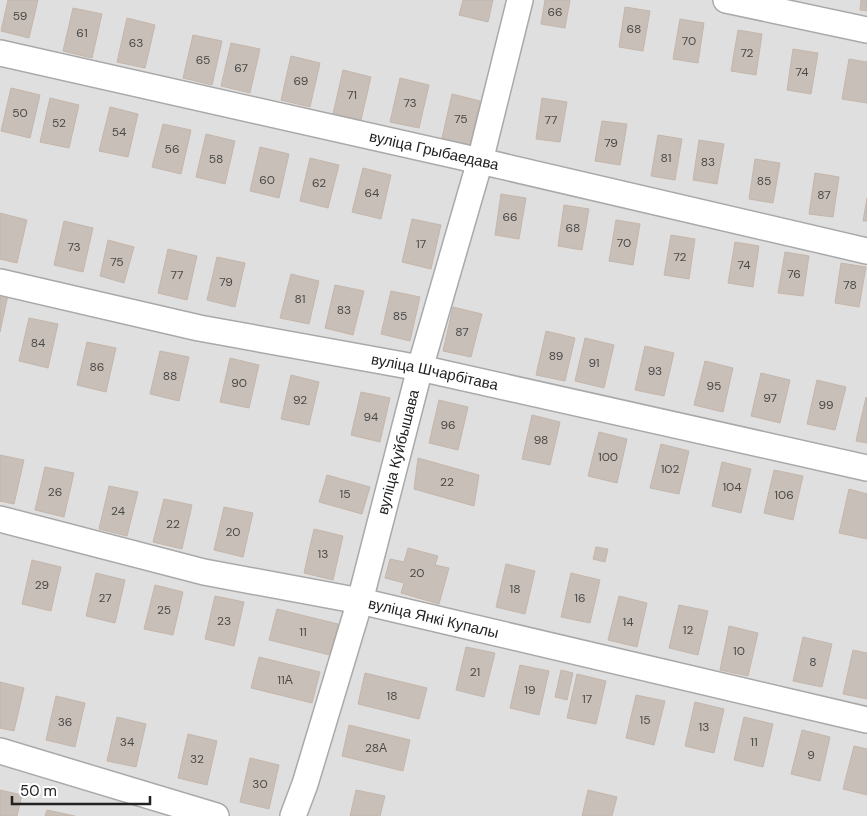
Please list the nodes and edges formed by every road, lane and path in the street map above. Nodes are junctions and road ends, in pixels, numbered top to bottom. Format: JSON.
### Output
{"nodes":[{"id":1,"x":520,"y":0,"type":"edge"},
{"id":2,"x":726,"y":0,"type":"edge"},
{"id":3,"x":867,"y":30,"type":"edge"},
{"id":4,"x":0,"y":53,"type":"edge"},
{"id":5,"x":480,"y":161,"type":"junction"},
{"id":6,"x":867,"y":251,"type":"edge"},
{"id":7,"x":0,"y":282,"type":"edge"},
{"id":8,"x":420,"y":368,"type":"junction"},
{"id":9,"x":867,"y":468,"type":"edge"},
{"id":10,"x":0,"y":519,"type":"edge"},
{"id":11,"x":360,"y":601,"type":"junction"},
{"id":12,"x":867,"y":720,"type":"edge"},
{"id":13,"x":0,"y":751,"type":"edge"},
{"id":14,"x":216,"y":816,"type":"edge"},
{"id":15,"x":293,"y":816,"type":"edge"}],
"edges":[{"from":1,"to":5,"type":"street","name":"вуліца Куйбышава"},
{"from":2,"to":3,"type":"street"},
{"from":4,"to":5,"type":"street","name":"вуліца Грыбаедава"},
{"from":5,"to":6,"type":"street","name":"вуліца Грыбаедава"},
{"from":5,"to":8,"type":"street","name":"вуліца Куйбышава"},
{"from":7,"to":8,"type":"street","name":"вуліца Шчарбітава"},
{"from":8,"to":9,"type":"street","name":"вуліца Шчарбітава"},
{"from":8,"to":11,"type":"street","name":"вуліца Куйбышава"},
{"from":10,"to":11,"type":"street","name":"вуліца Янкі Купалы"},
{"from":11,"to":12,"type":"street","name":"вуліца Янкі Купалы"},
{"from":11,"to":15,"type":"street","name":"вуліца Куйбышава"},
{"from":13,"to":14,"type":"street"}]}
